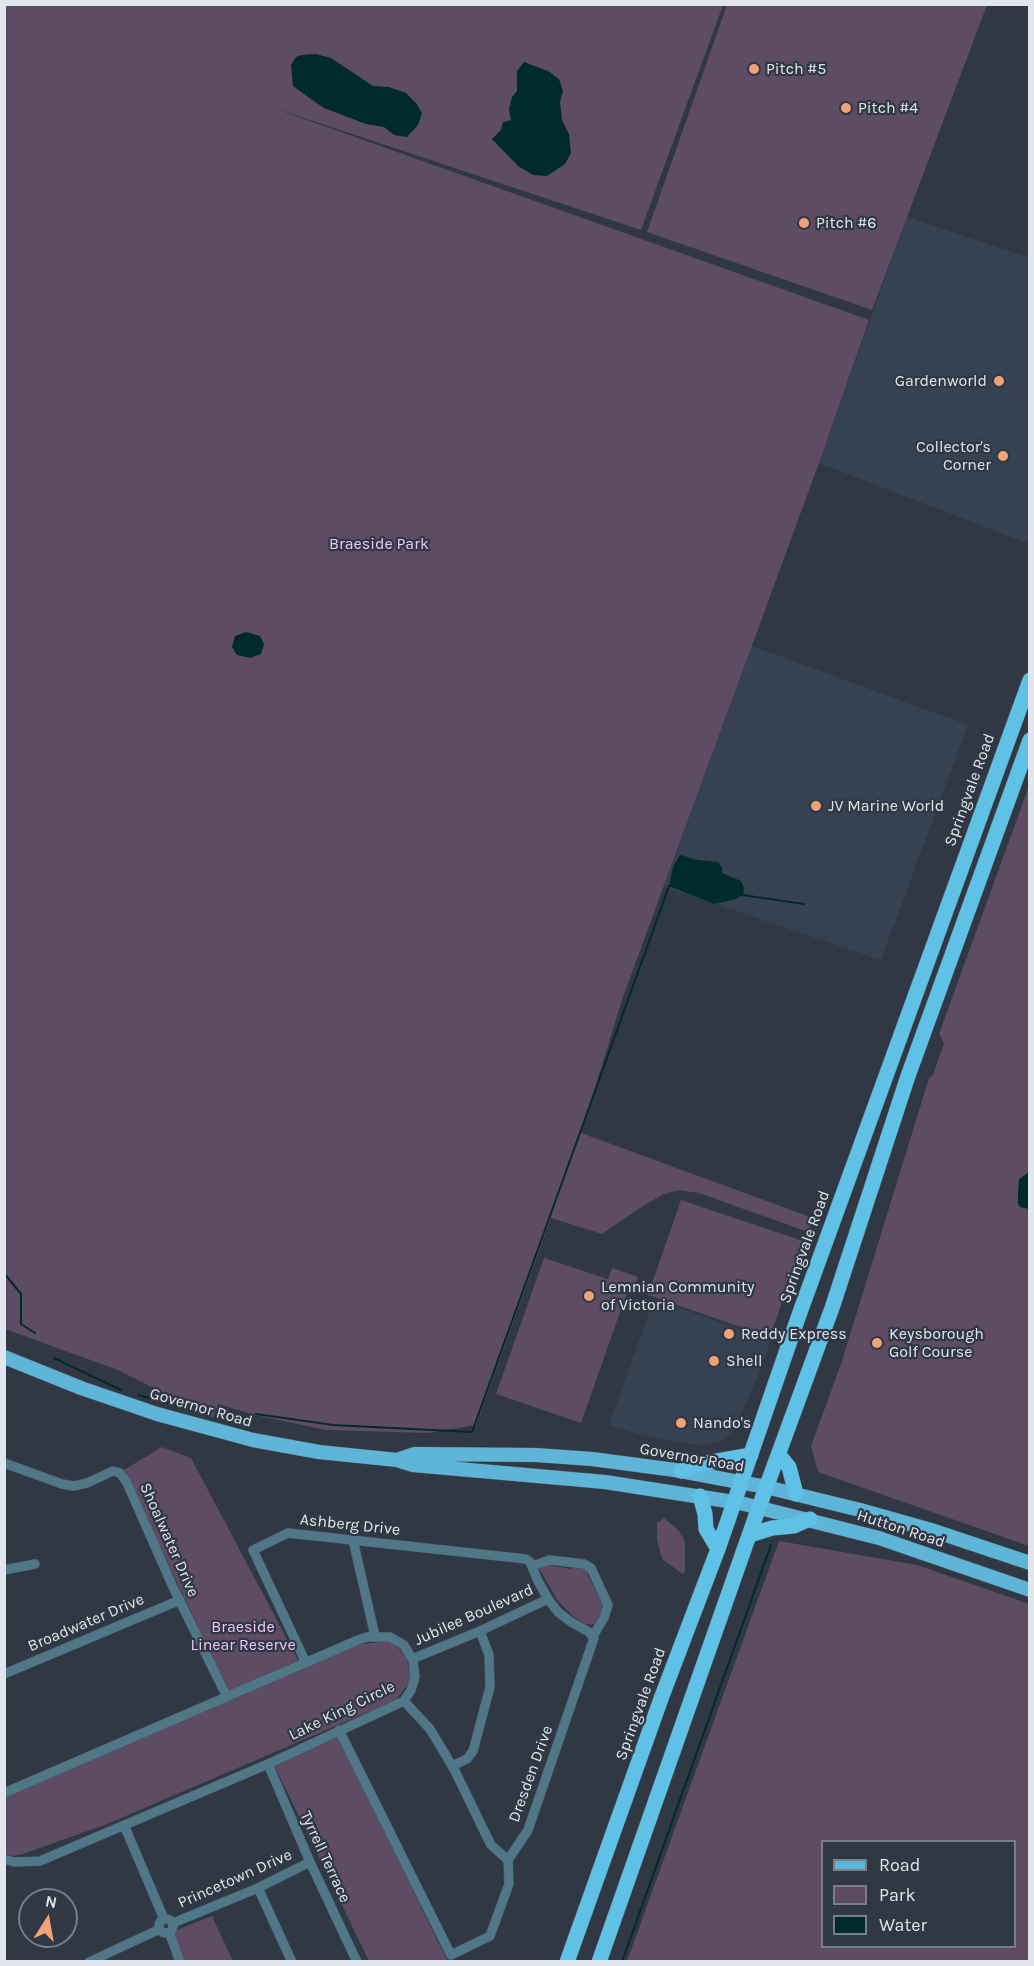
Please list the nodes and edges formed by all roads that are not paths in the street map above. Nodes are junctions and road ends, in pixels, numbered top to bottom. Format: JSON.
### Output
{"nodes":[{"id":1,"x":1029,"y":680,"type":"edge"},
{"id":2,"x":1029,"y":740,"type":"edge"},
{"id":3,"x":4,"y":1357,"type":"edge"},
{"id":4,"x":751,"y":1455,"type":"junction"},
{"id":5,"x":779,"y":1455,"type":"junction"},
{"id":6,"x":397,"y":1460,"type":"junction"},
{"id":7,"x":4,"y":1463,"type":"edge"},
{"id":8,"x":681,"y":1472,"type":"junction"},
{"id":9,"x":741,"y":1482,"type":"junction"},
{"id":10,"x":766,"y":1487,"type":"junction"},
{"id":11,"x":796,"y":1494,"type":"junction"},
{"id":12,"x":700,"y":1496,"type":"junction"},
{"id":13,"x":734,"y":1502,"type":"junction"},
{"id":14,"x":759,"y":1507,"type":"junction"},
{"id":15,"x":810,"y":1519,"type":"junction"},
{"id":16,"x":750,"y":1535,"type":"junction"},
{"id":17,"x":353,"y":1540,"type":"junction"},
{"id":18,"x":718,"y":1549,"type":"junction"},
{"id":19,"x":1029,"y":1563,"type":"edge"},
{"id":20,"x":34,"y":1564,"type":"dead end"},
{"id":21,"x":532,"y":1566,"type":"junction"},
{"id":22,"x":4,"y":1570,"type":"edge"},
{"id":23,"x":1029,"y":1590,"type":"edge"},
{"id":24,"x":548,"y":1599,"type":"junction"},
{"id":25,"x":180,"y":1600,"type":"junction"},
{"id":26,"x":480,"y":1631,"type":"junction"},
{"id":27,"x":375,"y":1636,"type":"junction"},
{"id":28,"x":593,"y":1636,"type":"junction"},
{"id":29,"x":412,"y":1659,"type":"junction"},
{"id":30,"x":306,"y":1663,"type":"junction"},
{"id":31,"x":4,"y":1674,"type":"edge"},
{"id":32,"x":227,"y":1697,"type":"junction"},
{"id":33,"x":404,"y":1701,"type":"junction"},
{"id":34,"x":339,"y":1730,"type":"junction"},
{"id":35,"x":268,"y":1764,"type":"junction"},
{"id":36,"x":452,"y":1766,"type":"junction"},
{"id":37,"x":4,"y":1793,"type":"edge"},
{"id":38,"x":124,"y":1825,"type":"junction"},
{"id":39,"x":4,"y":1859,"type":"edge"},
{"id":40,"x":508,"y":1860,"type":"junction"},
{"id":41,"x":310,"y":1862,"type":"junction"},
{"id":42,"x":258,"y":1888,"type":"junction"},
{"id":43,"x":166,"y":1926,"type":"junction"},
{"id":44,"x":451,"y":1958,"type":"edge"},
{"id":45,"x":88,"y":1962,"type":"edge"},
{"id":46,"x":180,"y":1962,"type":"edge"},
{"id":47,"x":292,"y":1962,"type":"edge"},
{"id":48,"x":357,"y":1962,"type":"edge"},
{"id":49,"x":567,"y":1962,"type":"edge"},
{"id":50,"x":599,"y":1962,"type":"edge"}],
"edges":[{"from":1,"to":4,"type":"highway","name":"Springvale Road"},
{"from":2,"to":5,"type":"highway"},
{"from":3,"to":6,"type":"main road","name":"Governor Road"},
{"from":4,"to":8,"type":"highway"},
{"from":4,"to":9,"type":"highway","name":"Springvale Road"},
{"from":5,"to":10,"type":"highway"},
{"from":5,"to":11,"type":"highway"},
{"from":6,"to":8,"type":"main road","name":"Governor Road"},
{"from":6,"to":12,"type":"main road","name":"Governor Road"},
{"from":7,"to":25,"type":"street","name":"Shoalwater Drive"},
{"from":8,"to":9,"type":"main road","name":"Governor Road"},
{"from":9,"to":10,"type":"main road","name":"Governor Road"},
{"from":9,"to":13,"type":"highway","name":"Springvale Road"},
{"from":10,"to":11,"type":"main road","name":"Hutton Road"},
{"from":10,"to":14,"type":"highway"},
{"from":11,"to":19,"type":"main road","name":"Hutton Road"},
{"from":12,"to":13,"type":"main road","name":"Governor Road"},
{"from":12,"to":18,"type":"highway"},
{"from":13,"to":14,"type":"main road","name":"Governor Road"},
{"from":13,"to":18,"type":"highway","name":"Springvale Road"},
{"from":14,"to":15,"type":"main road","name":"Hutton Road"},
{"from":14,"to":16,"type":"highway"},
{"from":15,"to":16,"type":"highway"},
{"from":15,"to":23,"type":"main road","name":"Hutton Road"},
{"from":16,"to":50,"type":"highway"},
{"from":17,"to":21,"type":"street","name":"Ashberg Drive"},
{"from":17,"to":27,"type":"street"},
{"from":17,"to":30,"type":"street","name":"Ashberg Drive"},
{"from":18,"to":49,"type":"highway","name":"Springvale Road"},
{"from":20,"to":22,"type":"street"},
{"from":21,"to":24,"type":"street"},
{"from":21,"to":28,"type":"street","name":"Dresden Drive"},
{"from":24,"to":26,"type":"street","name":"Jubilee Boulevard"},
{"from":24,"to":28,"type":"street"},
{"from":25,"to":31,"type":"street","name":"Broadwater Drive"},
{"from":25,"to":32,"type":"street","name":"Shoalwater Drive"},
{"from":26,"to":29,"type":"street","name":"Jubilee Boulevard"},
{"from":26,"to":36,"type":"street"},
{"from":27,"to":29,"type":"street"},
{"from":27,"to":30,"type":"street"},
{"from":28,"to":40,"type":"street","name":"Dresden Drive"},
{"from":29,"to":33,"type":"street","name":"Lake King Circle"},
{"from":30,"to":32,"type":"street"},
{"from":32,"to":37,"type":"street"},
{"from":33,"to":34,"type":"street","name":"Lake King Circle"},
{"from":33,"to":36,"type":"street"},
{"from":34,"to":35,"type":"street","name":"Lake King Circle"},
{"from":34,"to":44,"type":"street"},
{"from":35,"to":38,"type":"street","name":"Lake King Circle"},
{"from":35,"to":41,"type":"street","name":"Tyrrell Terrace"},
{"from":36,"to":40,"type":"street"},
{"from":38,"to":39,"type":"street","name":"Lake King Circle"},
{"from":38,"to":43,"type":"street"},
{"from":40,"to":44,"type":"street"},
{"from":41,"to":42,"type":"street","name":"Princetown Drive"},
{"from":41,"to":48,"type":"street","name":"Tyrrell Terrace"},
{"from":42,"to":43,"type":"street","name":"Princetown Drive"},
{"from":42,"to":47,"type":"street"},
{"from":43,"to":45,"type":"street","name":"Princetown Drive"},
{"from":43,"to":46,"type":"street"}]}
